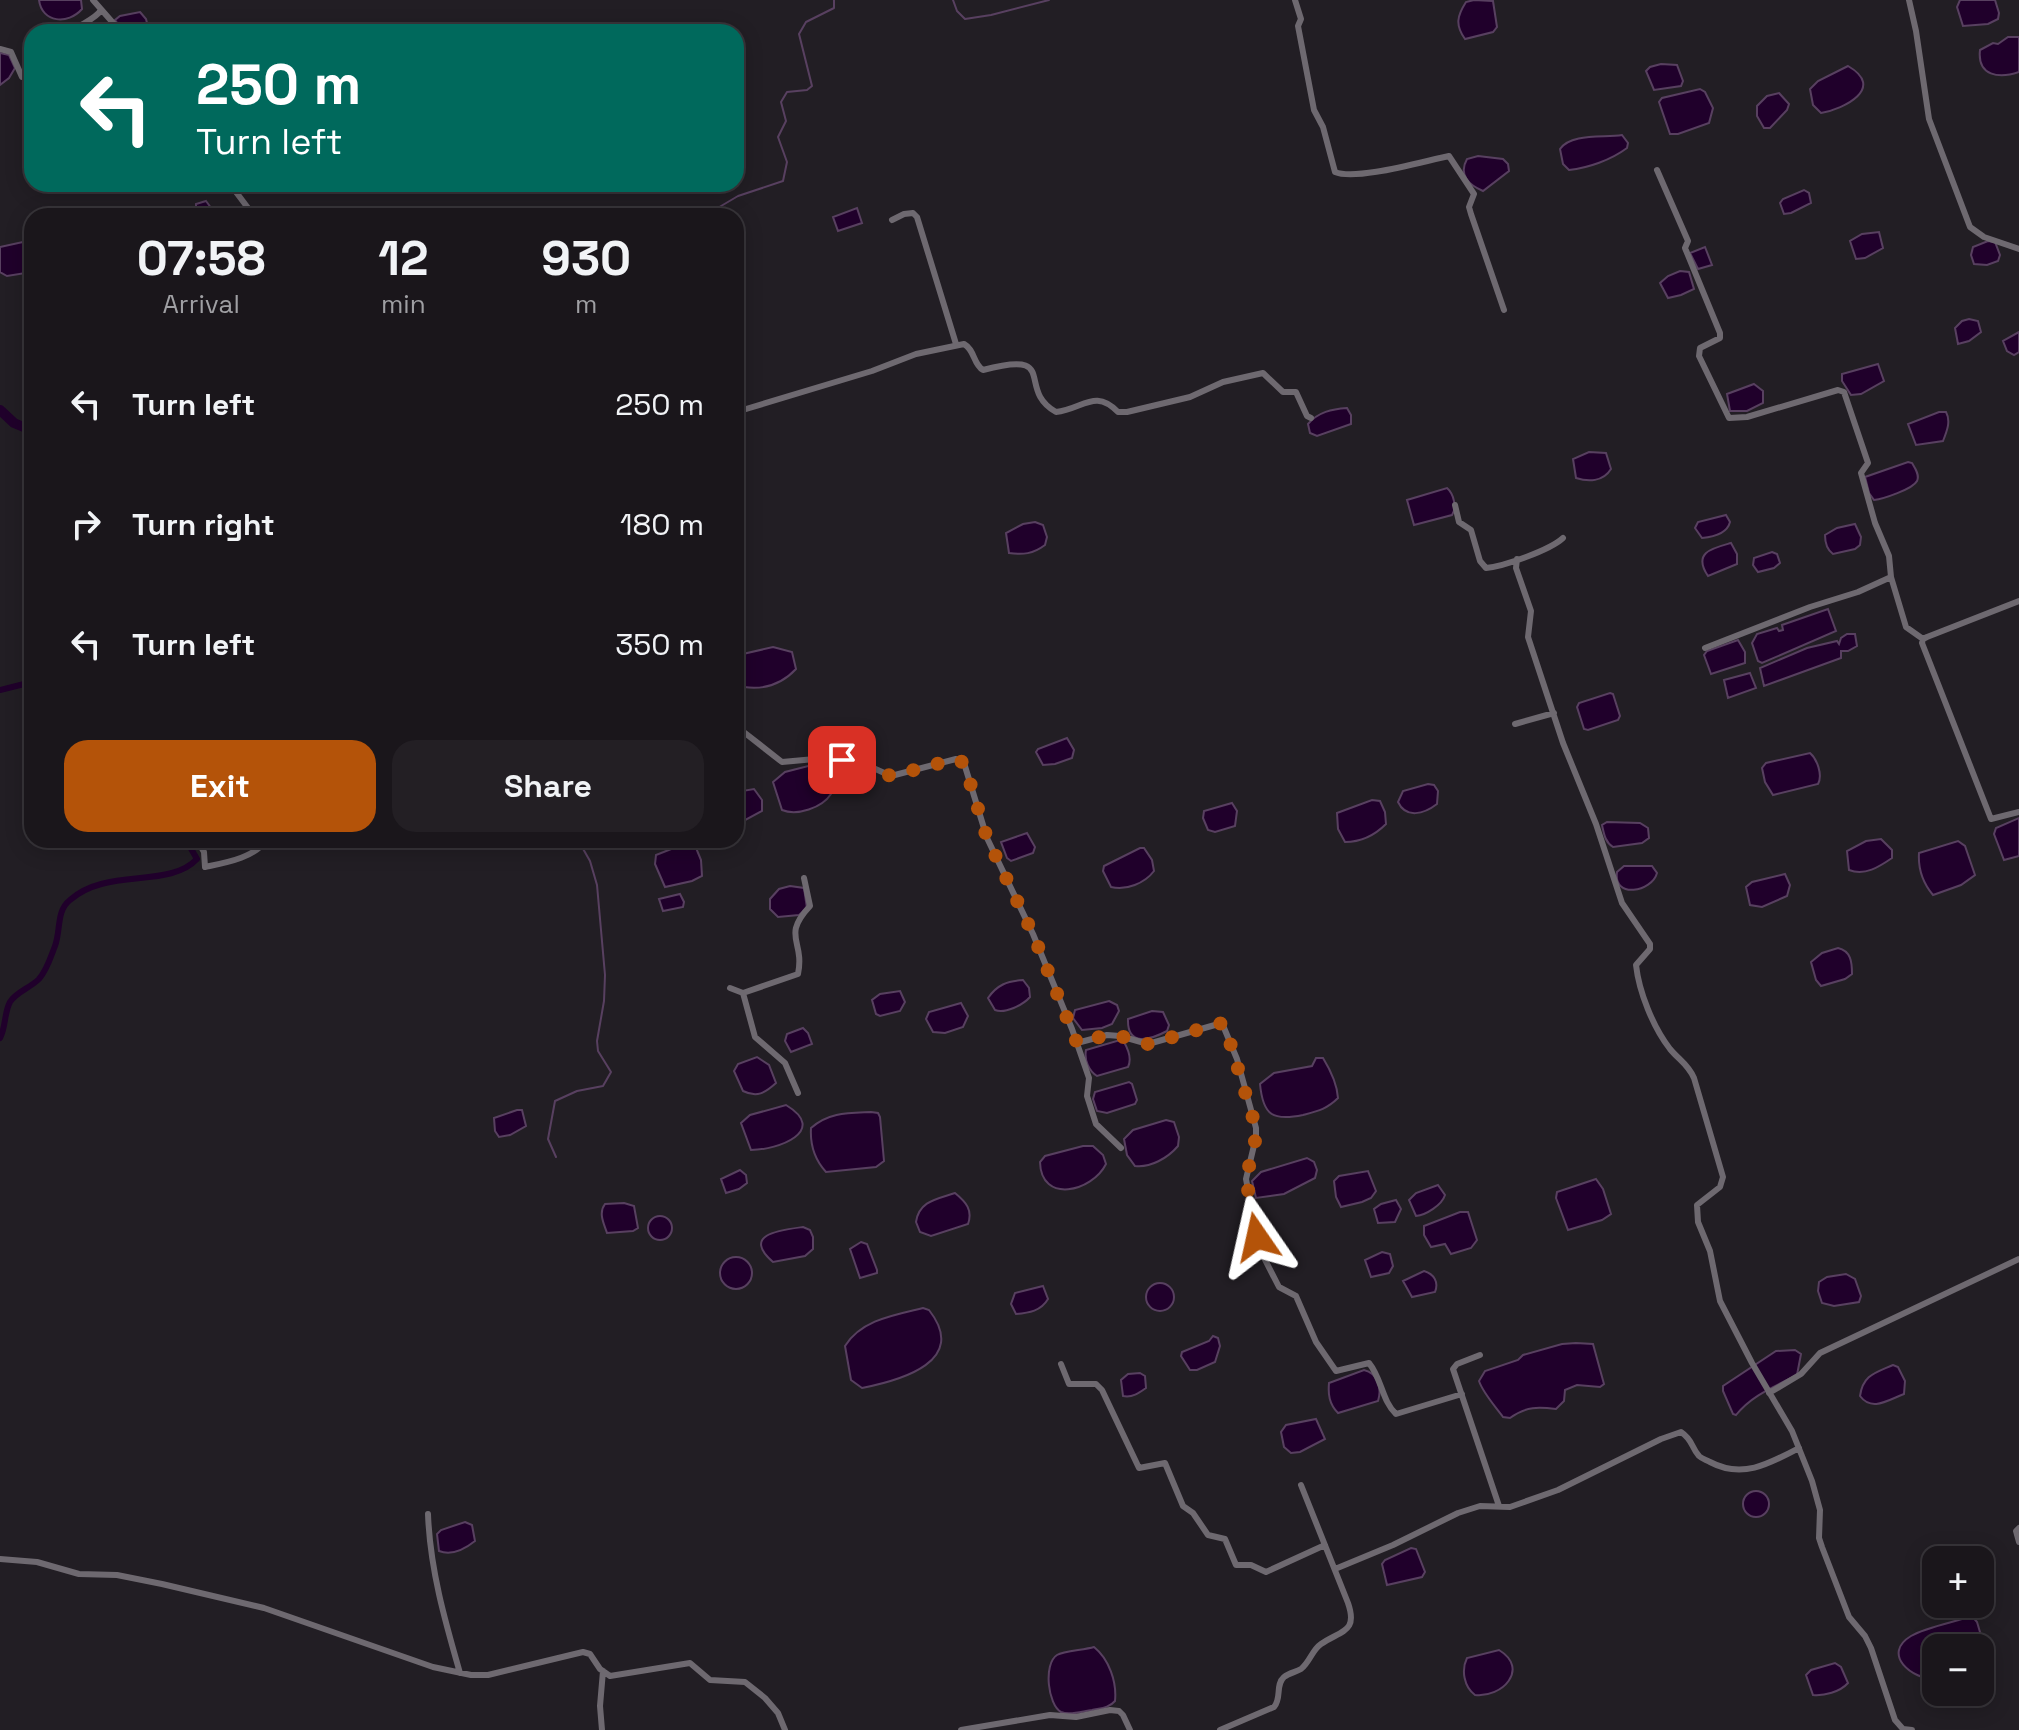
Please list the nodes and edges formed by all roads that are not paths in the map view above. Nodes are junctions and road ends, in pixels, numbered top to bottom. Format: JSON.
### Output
{"nodes":[{"id":1,"x":93,"y":0,"type":"edge"},
{"id":2,"x":1295,"y":0,"type":"edge"},
{"id":3,"x":1909,"y":0,"type":"edge"},
{"id":4,"x":101,"y":10,"type":"junction"},
{"id":5,"x":82,"y":24,"type":"edge"},
{"id":6,"x":114,"y":24,"type":"edge"},
{"id":7,"x":0,"y":49,"type":"edge"},
{"id":8,"x":24,"y":77,"type":"edge"},
{"id":9,"x":1657,"y":170,"type":"dead end"},
{"id":10,"x":892,"y":220,"type":"dead end"},
{"id":11,"x":2019,"y":249,"type":"edge"},
{"id":12,"x":1504,"y":310,"type":"dead end"},
{"id":13,"x":956,"y":344,"type":"junction"},
{"id":14,"x":744,"y":410,"type":"edge"},
{"id":15,"x":1311,"y":418,"type":"dead end"},
{"id":16,"x":1455,"y":505,"type":"dead end"},
{"id":17,"x":1563,"y":538,"type":"dead end"},
{"id":18,"x":1517,"y":559,"type":"junction"},
{"id":19,"x":1891,"y":577,"type":"junction"},
{"id":20,"x":2019,"y":601,"type":"edge"},
{"id":21,"x":1923,"y":639,"type":"junction"},
{"id":22,"x":1705,"y":648,"type":"dead end"},
{"id":23,"x":1554,"y":713,"type":"junction"},
{"id":24,"x":1515,"y":724,"type":"dead end"},
{"id":25,"x":744,"y":732,"type":"edge"},
{"id":26,"x":2019,"y":812,"type":"edge"},
{"id":27,"x":202,"y":848,"type":"edge"},
{"id":28,"x":260,"y":848,"type":"edge"},
{"id":29,"x":804,"y":878,"type":"dead end"},
{"id":30,"x":730,"y":988,"type":"dead end"},
{"id":31,"x":743,"y":993,"type":"junction"},
{"id":32,"x":1077,"y":1043,"type":"junction"},
{"id":33,"x":798,"y":1093,"type":"dead end"},
{"id":34,"x":1121,"y":1148,"type":"dead end"},
{"id":35,"x":2019,"y":1259,"type":"edge"},
{"id":36,"x":1480,"y":1355,"type":"dead end"},
{"id":37,"x":1061,"y":1364,"type":"dead end"},
{"id":38,"x":1769,"y":1393,"type":"junction"},
{"id":39,"x":1462,"y":1394,"type":"junction"},
{"id":40,"x":1799,"y":1448,"type":"junction"},
{"id":41,"x":1301,"y":1485,"type":"dead end"},
{"id":42,"x":1499,"y":1506,"type":"junction"},
{"id":43,"x":428,"y":1514,"type":"dead end"},
{"id":44,"x":2019,"y":1528,"type":"edge"},
{"id":45,"x":2019,"y":1542,"type":"edge"},
{"id":46,"x":1325,"y":1545,"type":"junction"},
{"id":47,"x":0,"y":1559,"type":"edge"},
{"id":48,"x":1335,"y":1569,"type":"junction"},
{"id":49,"x":603,"y":1671,"type":"junction"},
{"id":50,"x":460,"y":1673,"type":"junction"},
{"id":51,"x":602,"y":1730,"type":"edge"},
{"id":52,"x":785,"y":1730,"type":"edge"},
{"id":53,"x":961,"y":1730,"type":"edge"},
{"id":54,"x":1130,"y":1730,"type":"edge"},
{"id":55,"x":1220,"y":1730,"type":"edge"},
{"id":56,"x":1912,"y":1730,"type":"edge"}],
"edges":[{"from":1,"to":4,"type":"street"},
{"from":2,"to":12,"type":"street"},
{"from":3,"to":11,"type":"street"},
{"from":4,"to":5,"type":"street"},
{"from":4,"to":6,"type":"street"},
{"from":7,"to":8,"type":"street"},
{"from":9,"to":19,"type":"street"},
{"from":10,"to":13,"type":"street"},
{"from":13,"to":14,"type":"street"},
{"from":13,"to":15,"type":"street"},
{"from":16,"to":18,"type":"street"},
{"from":17,"to":18,"type":"street"},
{"from":18,"to":23,"type":"street"},
{"from":19,"to":21,"type":"street"},
{"from":19,"to":22,"type":"street"},
{"from":20,"to":21,"type":"street"},
{"from":21,"to":26,"type":"street"},
{"from":23,"to":24,"type":"street"},
{"from":23,"to":38,"type":"street"},
{"from":25,"to":32,"type":"street"},
{"from":27,"to":28,"type":"street"},
{"from":29,"to":31,"type":"street"},
{"from":30,"to":31,"type":"street"},
{"from":31,"to":33,"type":"street"},
{"from":32,"to":34,"type":"street"},
{"from":32,"to":39,"type":"street"},
{"from":35,"to":38,"type":"street"},
{"from":36,"to":39,"type":"street"},
{"from":37,"to":46,"type":"street"},
{"from":38,"to":40,"type":"street"},
{"from":39,"to":42,"type":"street"},
{"from":40,"to":42,"type":"street"},
{"from":40,"to":56,"type":"street"},
{"from":41,"to":46,"type":"street"},
{"from":42,"to":48,"type":"street"},
{"from":43,"to":50,"type":"street"},
{"from":44,"to":45,"type":"street"},
{"from":46,"to":48,"type":"street"},
{"from":47,"to":50,"type":"street"},
{"from":48,"to":55,"type":"street"},
{"from":49,"to":50,"type":"street"},
{"from":49,"to":51,"type":"street"},
{"from":49,"to":52,"type":"street"},
{"from":53,"to":54,"type":"street"}]}
